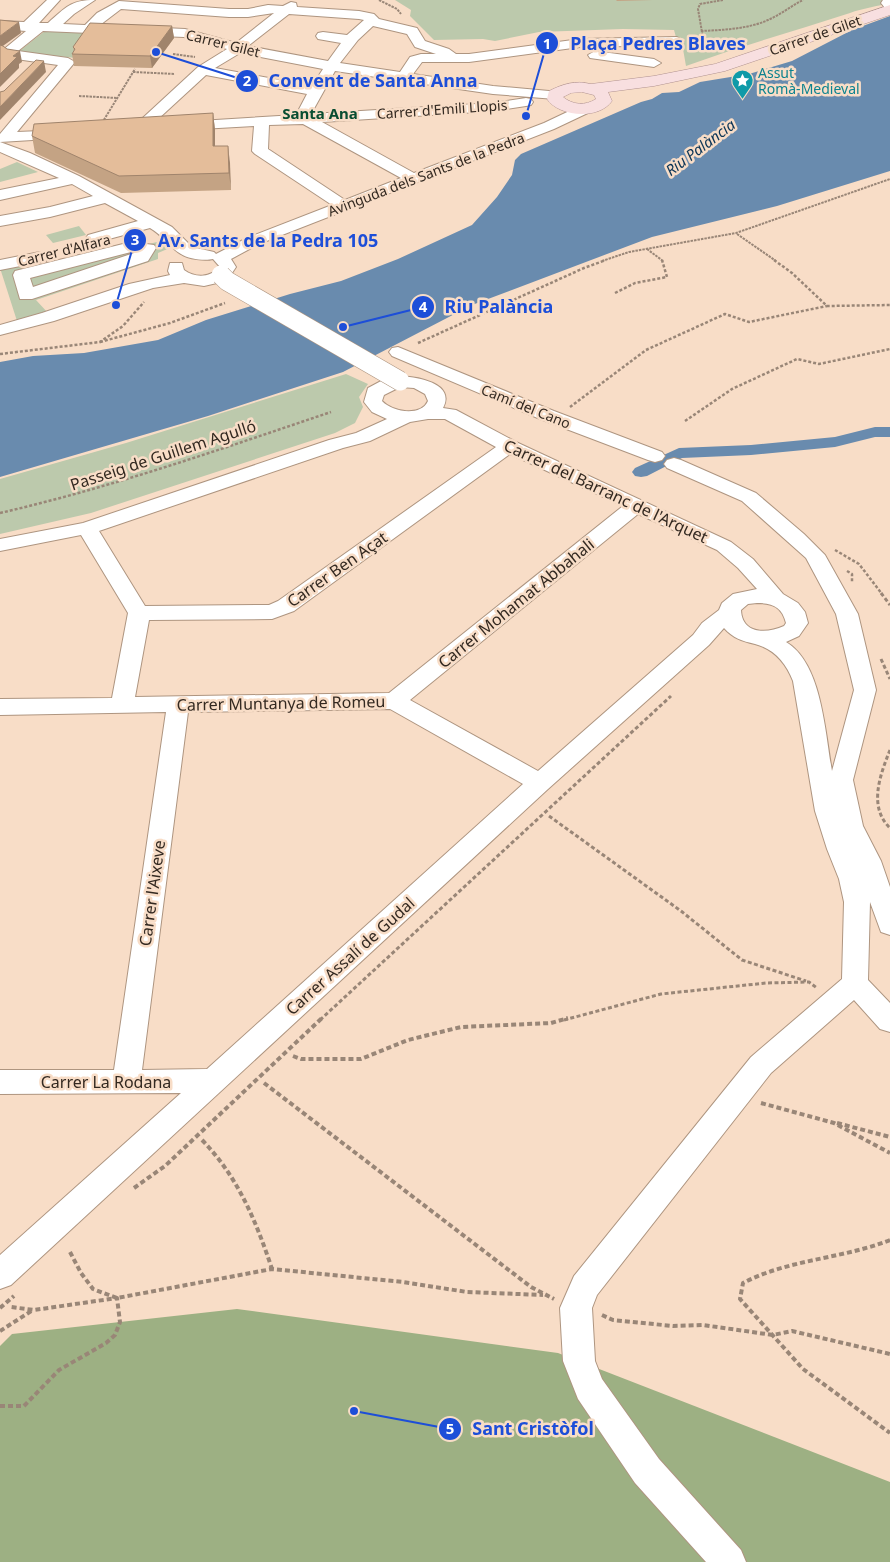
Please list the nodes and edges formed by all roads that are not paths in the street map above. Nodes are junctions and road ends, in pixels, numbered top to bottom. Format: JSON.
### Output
{"nodes":[{"id":1,"x":54,"y":0,"type":"edge"},
{"id":2,"x":88,"y":0,"type":"edge"},
{"id":3,"x":298,"y":0,"type":"edge"},
{"id":4,"x":174,"y":9,"type":"junction"},
{"id":5,"x":286,"y":10,"type":"junction"},
{"id":6,"x":890,"y":10,"type":"edge"},
{"id":7,"x":373,"y":20,"type":"junction"},
{"id":8,"x":1,"y":25,"type":"edge"},
{"id":9,"x":39,"y":28,"type":"junction"},
{"id":10,"x":88,"y":29,"type":"junction"},
{"id":11,"x":158,"y":31,"type":"junction"},
{"id":12,"x":323,"y":36,"type":"dead end"},
{"id":13,"x":351,"y":40,"type":"junction"},
{"id":14,"x":676,"y":41,"type":"dead end"},
{"id":15,"x":239,"y":47,"type":"junction"},
{"id":16,"x":531,"y":49,"type":"junction"},
{"id":17,"x":7,"y":54,"type":"edge"},
{"id":18,"x":40,"y":58,"type":"junction"},
{"id":19,"x":455,"y":59,"type":"junction"},
{"id":20,"x":201,"y":63,"type":"junction"},
{"id":21,"x":654,"y":63,"type":"dead end"},
{"id":22,"x":332,"y":66,"type":"junction"},
{"id":23,"x":27,"y":71,"type":"edge"},
{"id":24,"x":404,"y":78,"type":"junction"},
{"id":25,"x":316,"y":91,"type":"junction"},
{"id":26,"x":598,"y":93,"type":"junction"},
{"id":27,"x":556,"y":99,"type":"junction"},
{"id":28,"x":588,"y":108,"type":"junction"},
{"id":29,"x":303,"y":119,"type":"junction"},
{"id":30,"x":262,"y":122,"type":"junction"},
{"id":31,"x":549,"y":126,"type":"junction"},
{"id":32,"x":81,"y":133,"type":"edge"},
{"id":33,"x":2,"y":141,"type":"edge"},
{"id":34,"x":49,"y":167,"type":"junction"},
{"id":35,"x":74,"y":179,"type":"junction"},
{"id":36,"x":414,"y":179,"type":"junction"},
{"id":37,"x":0,"y":182,"type":"edge"},
{"id":38,"x":0,"y":195,"type":"edge"},
{"id":39,"x":109,"y":198,"type":"junction"},
{"id":40,"x":344,"y":206,"type":"junction"},
{"id":41,"x":0,"y":220,"type":"edge"},
{"id":42,"x":155,"y":224,"type":"junction"},
{"id":43,"x":94,"y":238,"type":"dead end"},
{"id":44,"x":148,"y":248,"type":"junction"},
{"id":45,"x":40,"y":254,"type":"dead end"},
{"id":46,"x":182,"y":259,"type":"junction"},
{"id":47,"x":217,"y":263,"type":"junction"},
{"id":48,"x":0,"y":264,"type":"edge"},
{"id":49,"x":204,"y":280,"type":"junction"},
{"id":50,"x":0,"y":330,"type":"edge"},
{"id":51,"x":398,"y":352,"type":"road end"},
{"id":52,"x":400,"y":381,"type":"junction"},
{"id":53,"x":380,"y":388,"type":"junction"},
{"id":54,"x":381,"y":411,"type":"junction"},
{"id":55,"x":430,"y":411,"type":"junction"},
{"id":56,"x":336,"y":444,"type":"junction"},
{"id":57,"x":509,"y":446,"type":"junction"},
{"id":58,"x":637,"y":505,"type":"junction"},
{"id":59,"x":87,"y":528,"type":"junction"},
{"id":60,"x":0,"y":546,"type":"edge"},
{"id":61,"x":756,"y":576,"type":"junction"},
{"id":62,"x":748,"y":597,"type":"junction"},
{"id":63,"x":775,"y":598,"type":"junction"},
{"id":64,"x":139,"y":613,"type":"junction"},
{"id":65,"x":729,"y":614,"type":"junction"},
{"id":66,"x":752,"y":636,"type":"junction"},
{"id":67,"x":701,"y":640,"type":"junction"},
{"id":68,"x":790,"y":644,"type":"junction"},
{"id":69,"x":394,"y":701,"type":"junction"},
{"id":70,"x":178,"y":705,"type":"junction"},
{"id":71,"x":122,"y":706,"type":"junction"},
{"id":72,"x":0,"y":708,"type":"edge"},
{"id":73,"x":540,"y":783,"type":"junction"},
{"id":74,"x":890,"y":924,"type":"edge"},
{"id":75,"x":845,"y":992,"type":"junction"},
{"id":76,"x":890,"y":1021,"type":"edge"},
{"id":77,"x":213,"y":1081,"type":"junction"},
{"id":78,"x":0,"y":1082,"type":"edge"},
{"id":79,"x":126,"y":1082,"type":"junction"},
{"id":80,"x":0,"y":1275,"type":"edge"},
{"id":81,"x":729,"y":1562,"type":"edge"}],
"edges":[{"from":1,"to":9,"type":"street"},
{"from":2,"to":9,"type":"street"},
{"from":3,"to":5,"type":"street"},
{"from":4,"to":5,"type":"street"},
{"from":4,"to":10,"type":"street"},
{"from":4,"to":11,"type":"street"},
{"from":5,"to":7,"type":"street"},
{"from":5,"to":15,"type":"street"},
{"from":6,"to":26,"type":"main road","name":"Carrer de Gilet"},
{"from":7,"to":13,"type":"street"},
{"from":7,"to":19,"type":"street"},
{"from":8,"to":9,"type":"street","name":"Carrer Gilet"},
{"from":9,"to":10,"type":"street","name":"Carrer Gilet"},
{"from":9,"to":17,"type":"street"},
{"from":10,"to":11,"type":"street","name":"Carrer Gilet"},
{"from":11,"to":15,"type":"street","name":"Carrer Gilet"},
{"from":12,"to":13,"type":"street"},
{"from":13,"to":22,"type":"street"},
{"from":14,"to":16,"type":"street"},
{"from":15,"to":20,"type":"street"},
{"from":15,"to":22,"type":"street","name":"Carrer Gilet"},
{"from":16,"to":19,"type":"street"},
{"from":16,"to":21,"type":"street"},
{"from":17,"to":18,"type":"street"},
{"from":18,"to":23,"type":"street"},
{"from":18,"to":33,"type":"street"},
{"from":19,"to":24,"type":"street"},
{"from":20,"to":25,"type":"street"},
{"from":20,"to":30,"type":"street","name":"Carrer d'Emili Llopis"},
{"from":22,"to":24,"type":"street","name":"Carrer Gilet"},
{"from":22,"to":25,"type":"street"},
{"from":24,"to":27,"type":"street","name":"Carrer Gilet"},
{"from":25,"to":29,"type":"street"},
{"from":26,"to":27,"type":"main road"},
{"from":26,"to":28,"type":"main road"},
{"from":27,"to":28,"type":"main road"},
{"from":27,"to":29,"type":"street","name":"Carrer d'Emili Llopis"},
{"from":27,"to":31,"type":"street"},
{"from":28,"to":31,"type":"street","name":"Avinguda dels Sants de la Pedra"},
{"from":29,"to":30,"type":"street","name":"Carrer d'Emili Llopis"},
{"from":29,"to":36,"type":"street"},
{"from":30,"to":40,"type":"street"},
{"from":31,"to":36,"type":"street","name":"Avinguda dels Sants de la Pedra"},
{"from":32,"to":33,"type":"street"},
{"from":33,"to":34,"type":"street"},
{"from":34,"to":35,"type":"street"},
{"from":34,"to":37,"type":"street"},
{"from":35,"to":38,"type":"street"},
{"from":35,"to":39,"type":"street"},
{"from":36,"to":40,"type":"street","name":"Avinguda dels Sants de la Pedra"},
{"from":39,"to":41,"type":"street"},
{"from":39,"to":42,"type":"street"},
{"from":40,"to":47,"type":"street","name":"Avinguda dels Sants de la Pedra"},
{"from":42,"to":43,"type":"street"},
{"from":42,"to":46,"type":"street"},
{"from":42,"to":48,"type":"street","name":"Carrer d'Alfara"},
{"from":44,"to":44,"type":"street"},
{"from":44,"to":46,"type":"street"},
{"from":45,"to":48,"type":"street"},
{"from":46,"to":47,"type":"street"},
{"from":46,"to":49,"type":"street"},
{"from":46,"to":50,"type":"street"},
{"from":47,"to":49,"type":"street"},
{"from":47,"to":52,"type":"street","bridge":true},
{"from":49,"to":53,"type":"street"},
{"from":51,"to":74,"type":"street","name":"Camí del Cano"},
{"from":52,"to":53,"type":"street"},
{"from":52,"to":55,"type":"street"},
{"from":53,"to":54,"type":"street"},
{"from":54,"to":55,"type":"street"},
{"from":54,"to":56,"type":"street"},
{"from":55,"to":56,"type":"street"},
{"from":55,"to":57,"type":"street","name":"Carrer del Barranc de l'Arquet"},
{"from":56,"to":59,"type":"street"},
{"from":57,"to":58,"type":"street","name":"Carrer del Barranc de l'Arquet"},
{"from":57,"to":64,"type":"street","name":"Carrer Ben Açat"},
{"from":58,"to":61,"type":"street","name":"Carrer del Barranc de l'Arquet"},
{"from":58,"to":69,"type":"street","name":"Carrer Mohamat Abbahali"},
{"from":59,"to":60,"type":"street"},
{"from":59,"to":64,"type":"street"},
{"from":61,"to":62,"type":"street"},
{"from":61,"to":63,"type":"street","name":"Carrer del Barranc de l'Arquet"},
{"from":62,"to":63,"type":"street"},
{"from":62,"to":65,"type":"street","name":"Carrer Assalí de Gudal"},
{"from":63,"to":68,"type":"street","name":"Carrer del Barranc de l'Arquet"},
{"from":64,"to":71,"type":"street"},
{"from":65,"to":66,"type":"street"},
{"from":65,"to":67,"type":"street","name":"Carrer Assalí de Gudal"},
{"from":66,"to":67,"type":"street","name":"Carrer Assalí de Gudal"},
{"from":66,"to":68,"type":"street"},
{"from":67,"to":73,"type":"street","name":"Carrer Assalí de Gudal"},
{"from":68,"to":75,"type":"street"},
{"from":69,"to":70,"type":"street","name":"Carrer Muntanya de Romeu"},
{"from":69,"to":73,"type":"street","name":"Carrer Muntanya de Romeu"},
{"from":70,"to":71,"type":"street","name":"Carrer Muntanya de Romeu"},
{"from":70,"to":79,"type":"street","name":"Carrer l'Aixeve"},
{"from":71,"to":72,"type":"street","name":"Carrer Muntanya de Romeu"},
{"from":73,"to":77,"type":"street","name":"Carrer Assalí de Gudal"},
{"from":75,"to":76,"type":"street"},
{"from":75,"to":81,"type":"street"},
{"from":77,"to":79,"type":"street","name":"Carrer La Rodana"},
{"from":77,"to":80,"type":"street","name":"Carrer Assalí de Gudal"},
{"from":78,"to":79,"type":"street","name":"Carrer La Rodana"}]}
